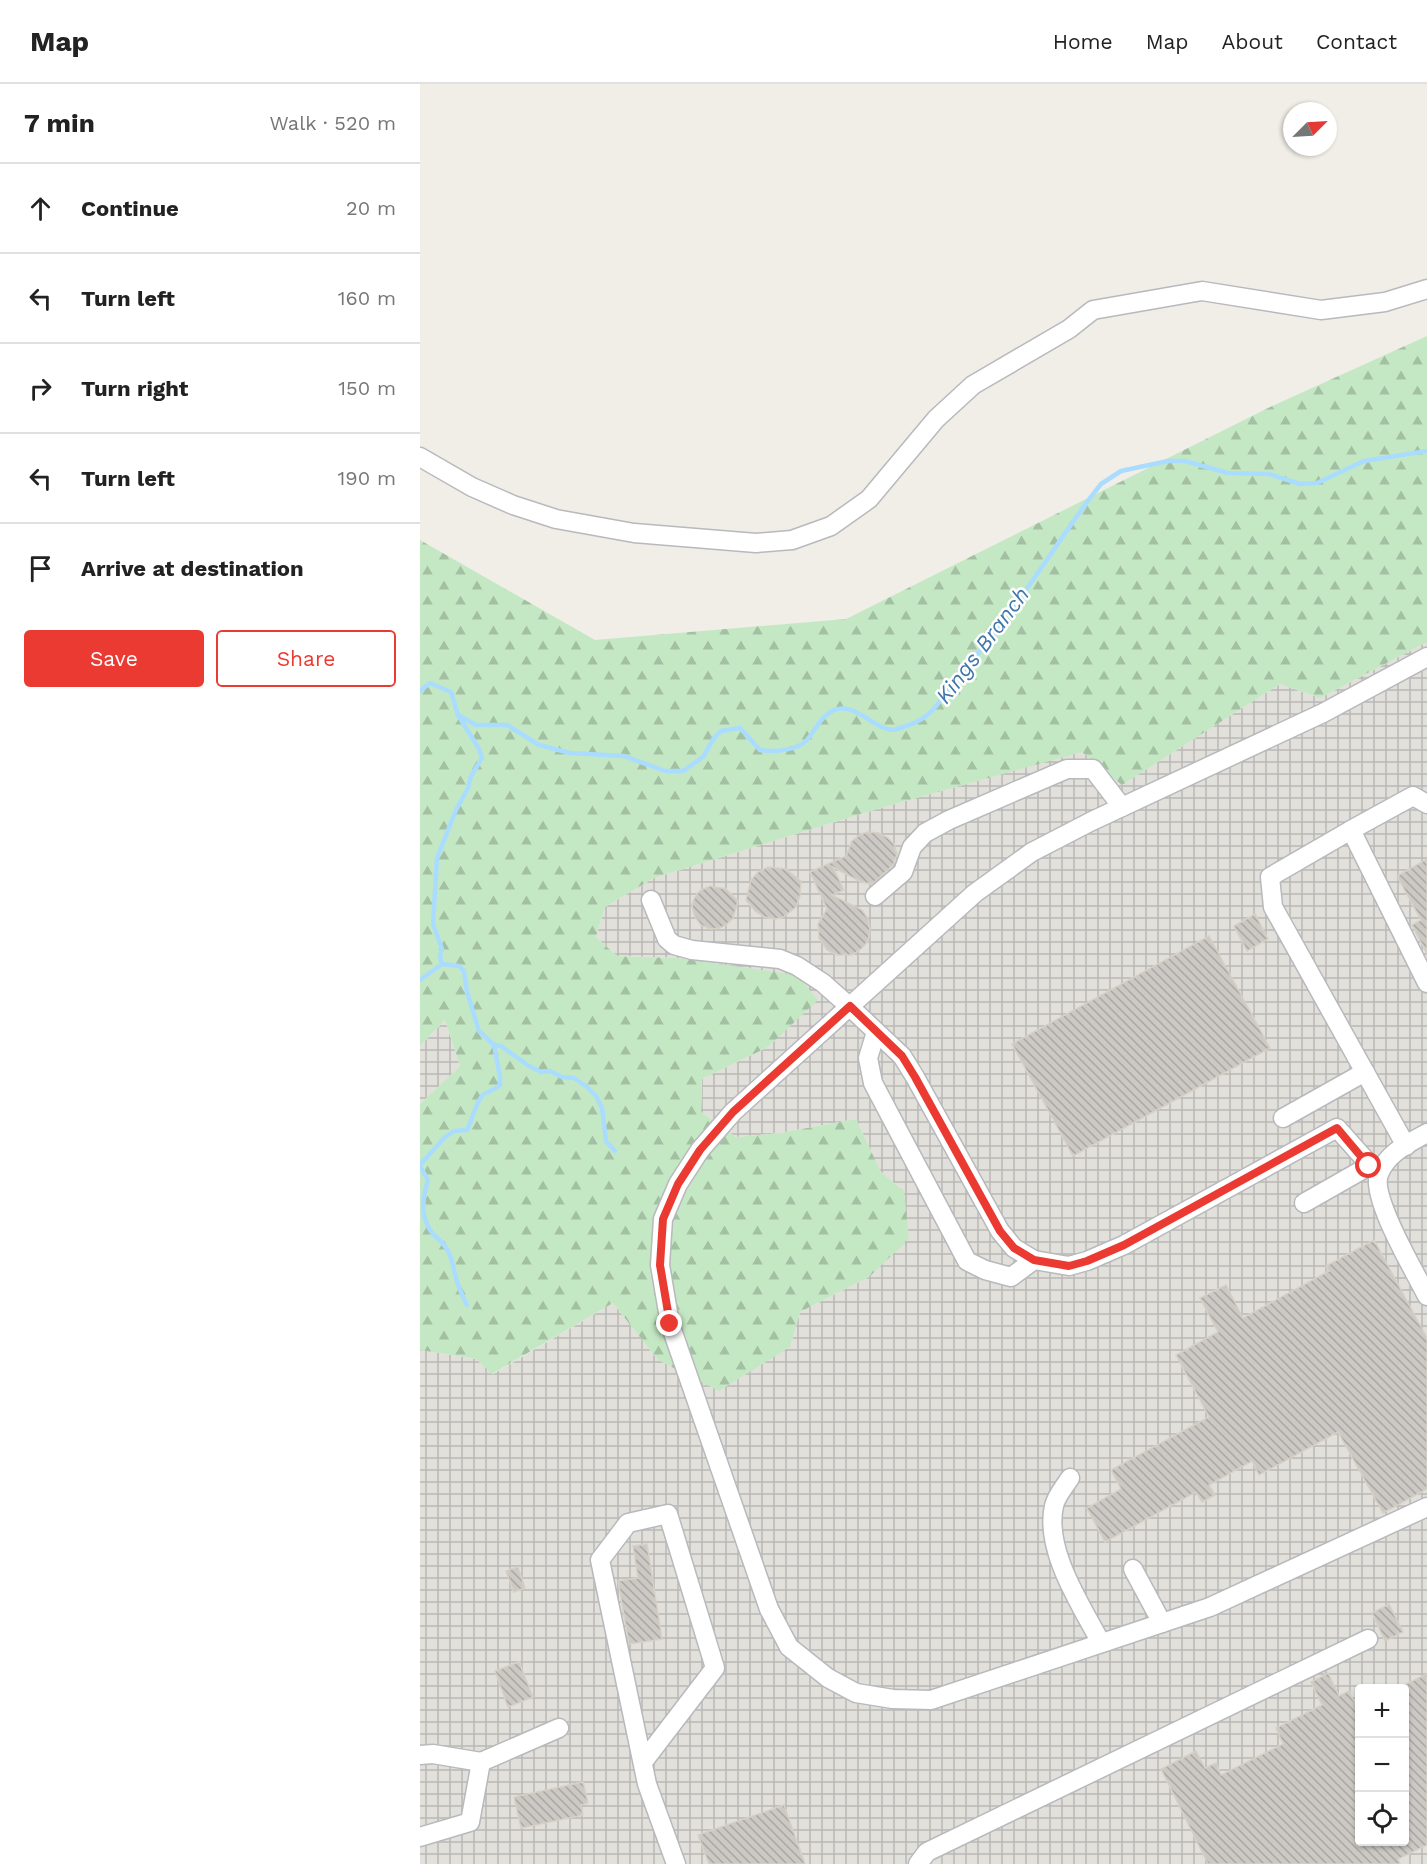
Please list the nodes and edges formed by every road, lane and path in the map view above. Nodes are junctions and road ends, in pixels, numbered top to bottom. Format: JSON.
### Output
{"nodes":[{"id":1,"x":1427,"y":289,"type":"edge"},
{"id":2,"x":420,"y":457,"type":"edge"},
{"id":3,"x":1427,"y":657,"type":"edge"},
{"id":4,"x":1422,"y":797,"type":"edge"},
{"id":5,"x":1122,"y":807,"type":"junction"},
{"id":6,"x":1352,"y":830,"type":"junction"},
{"id":7,"x":875,"y":896,"type":"dead end"},
{"id":8,"x":651,"y":900,"type":"dead end"},
{"id":9,"x":1426,"y":979,"type":"edge"},
{"id":10,"x":850,"y":1006,"type":"junction"},
{"id":11,"x":876,"y":1032,"type":"junction"},
{"id":12,"x":1365,"y":1072,"type":"junction"},
{"id":13,"x":1283,"y":1118,"type":"dead end"},
{"id":14,"x":1427,"y":1133,"type":"edge"},
{"id":15,"x":1406,"y":1146,"type":"junction"},
{"id":16,"x":1374,"y":1170,"type":"junction"},
{"id":17,"x":1304,"y":1203,"type":"dead end"},
{"id":18,"x":1034,"y":1260,"type":"junction"},
{"id":19,"x":1427,"y":1296,"type":"edge"},
{"id":20,"x":1070,"y":1478,"type":"dead end"},
{"id":21,"x":1427,"y":1507,"type":"edge"},
{"id":22,"x":1133,"y":1569,"type":"dead end"},
{"id":23,"x":1162,"y":1623,"type":"junction"},
{"id":24,"x":1368,"y":1639,"type":"dead end"},
{"id":25,"x":1101,"y":1643,"type":"junction"},
{"id":26,"x":560,"y":1728,"type":"dead end"},
{"id":27,"x":420,"y":1755,"type":"edge"},
{"id":28,"x":481,"y":1762,"type":"junction"},
{"id":29,"x":643,"y":1762,"type":"junction"},
{"id":30,"x":420,"y":1837,"type":"edge"},
{"id":31,"x":676,"y":1864,"type":"edge"},
{"id":32,"x":918,"y":1864,"type":"edge"}],
"edges":[{"from":1,"to":2,"type":"street"},
{"from":3,"to":5,"type":"street"},
{"from":4,"to":6,"type":"street"},
{"from":5,"to":7,"type":"street"},
{"from":5,"to":10,"type":"street"},
{"from":6,"to":9,"type":"street"},
{"from":6,"to":12,"type":"street"},
{"from":8,"to":10,"type":"street"},
{"from":10,"to":11,"type":"street"},
{"from":10,"to":25,"type":"street"},
{"from":11,"to":18,"type":"street"},
{"from":11,"to":18,"type":"street"},
{"from":12,"to":13,"type":"street"},
{"from":12,"to":15,"type":"street"},
{"from":14,"to":15,"type":"street"},
{"from":15,"to":16,"type":"street"},
{"from":16,"to":17,"type":"street"},
{"from":16,"to":18,"type":"street"},
{"from":16,"to":19,"type":"street"},
{"from":20,"to":25,"type":"street"},
{"from":21,"to":23,"type":"street"},
{"from":22,"to":23,"type":"street"},
{"from":23,"to":25,"type":"street"},
{"from":24,"to":32,"type":"street"},
{"from":26,"to":28,"type":"street"},
{"from":27,"to":28,"type":"street"},
{"from":28,"to":30,"type":"street"},
{"from":29,"to":29,"type":"street"},
{"from":29,"to":31,"type":"street"}]}
